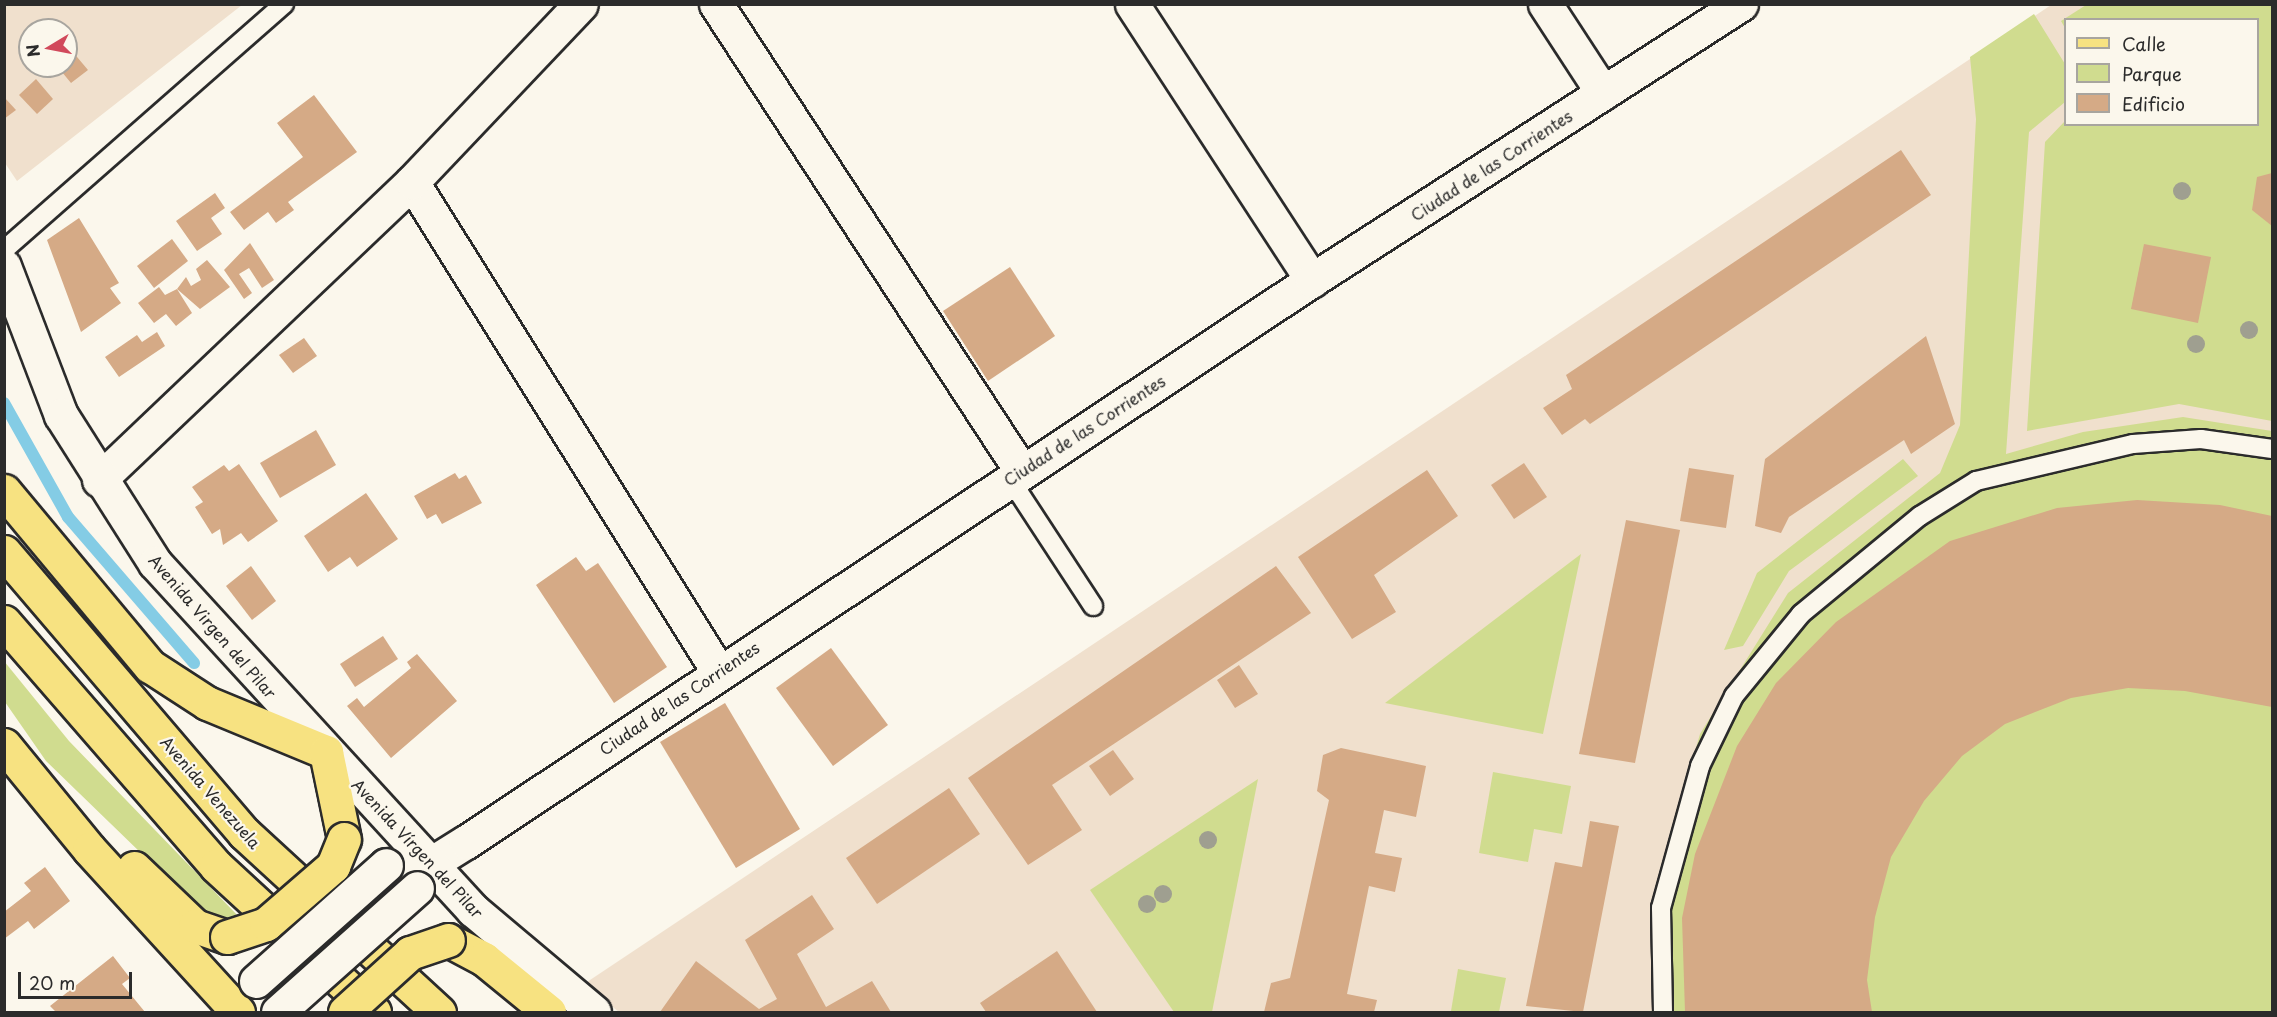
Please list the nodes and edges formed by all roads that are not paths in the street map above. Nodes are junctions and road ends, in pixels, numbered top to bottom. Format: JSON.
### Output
{"nodes":[{"id":1,"x":284,"y":4,"type":"edge"},
{"id":2,"x":581,"y":4,"type":"edge"},
{"id":3,"x":716,"y":4,"type":"edge"},
{"id":4,"x":1132,"y":4,"type":"edge"},
{"id":5,"x":1545,"y":4,"type":"edge"},
{"id":6,"x":1741,"y":4,"type":"edge"},
{"id":7,"x":1603,"y":93,"type":"junction"},
{"id":8,"x":412,"y":182,"type":"junction"},
{"id":9,"x":4,"y":250,"type":"edge"},
{"id":10,"x":4,"y":266,"type":"edge"},
{"id":11,"x":1312,"y":280,"type":"junction"},
{"id":12,"x":2272,"y":449,"type":"edge"},
{"id":13,"x":1016,"y":476,"type":"junction"},
{"id":14,"x":99,"y":480,"type":"junction"},
{"id":15,"x":4,"y":491,"type":"edge"},
{"id":16,"x":4,"y":552,"type":"edge"},
{"id":17,"x":1093,"y":606,"type":"dead end"},
{"id":18,"x":4,"y":622,"type":"edge"},
{"id":19,"x":718,"y":671,"type":"junction"},
{"id":20,"x":4,"y":745,"type":"edge"},
{"id":21,"x":326,"y":752,"type":"junction"},
{"id":22,"x":424,"y":875,"type":"junction"},
{"id":23,"x":238,"y":1012,"type":"edge"},
{"id":24,"x":244,"y":1012,"type":"edge"},
{"id":25,"x":276,"y":1012,"type":"edge"},
{"id":26,"x":345,"y":1012,"type":"edge"},
{"id":27,"x":374,"y":1012,"type":"edge"},
{"id":28,"x":439,"y":1012,"type":"edge"},
{"id":29,"x":549,"y":1012,"type":"edge"},
{"id":30,"x":594,"y":1012,"type":"edge"},
{"id":31,"x":1663,"y":1012,"type":"edge"}],
"edges":[{"from":1,"to":9,"type":"lane"},
{"from":2,"to":8,"type":"street"},
{"from":3,"to":13,"type":"street"},
{"from":4,"to":11,"type":"street"},
{"from":5,"to":7,"type":"street"},
{"from":6,"to":7,"type":"street","name":"Ciudad de las Corrientes"},
{"from":7,"to":11,"type":"street","name":"Ciudad de las Corrientes"},
{"from":8,"to":14,"type":"street"},
{"from":8,"to":19,"type":"street"},
{"from":10,"to":14,"type":"street","name":"Avenida Virgen del Pilar"},
{"from":11,"to":13,"type":"street","name":"Ciudad de las Corrientes"},
{"from":12,"to":31,"type":"lane"},
{"from":13,"to":17,"type":"lane"},
{"from":13,"to":19,"type":"street","name":"Ciudad de las Corrientes"},
{"from":14,"to":21,"type":"street","name":"Avenida Virgen del Pilar"},
{"from":15,"to":21,"type":"main road"},
{"from":16,"to":28,"type":"main road","name":"Avenida Venezuela"},
{"from":18,"to":27,"type":"main road"},
{"from":19,"to":22,"type":"street","name":"Ciudad de las Corrientes"},
{"from":20,"to":21,"type":"main road","bridge":true},
{"from":20,"to":23,"type":"main road"},
{"from":21,"to":22,"type":"street","name":"Avenida Vírgen del Pilar"},
{"from":22,"to":24,"type":"street","bridge":true},
{"from":22,"to":25,"type":"street","name":"Ciudad de las Corrientes","bridge":true},
{"from":22,"to":30,"type":"street","name":"Avenida Vírgen del Pilar"},
{"from":26,"to":29,"type":"main road","bridge":true}]}
